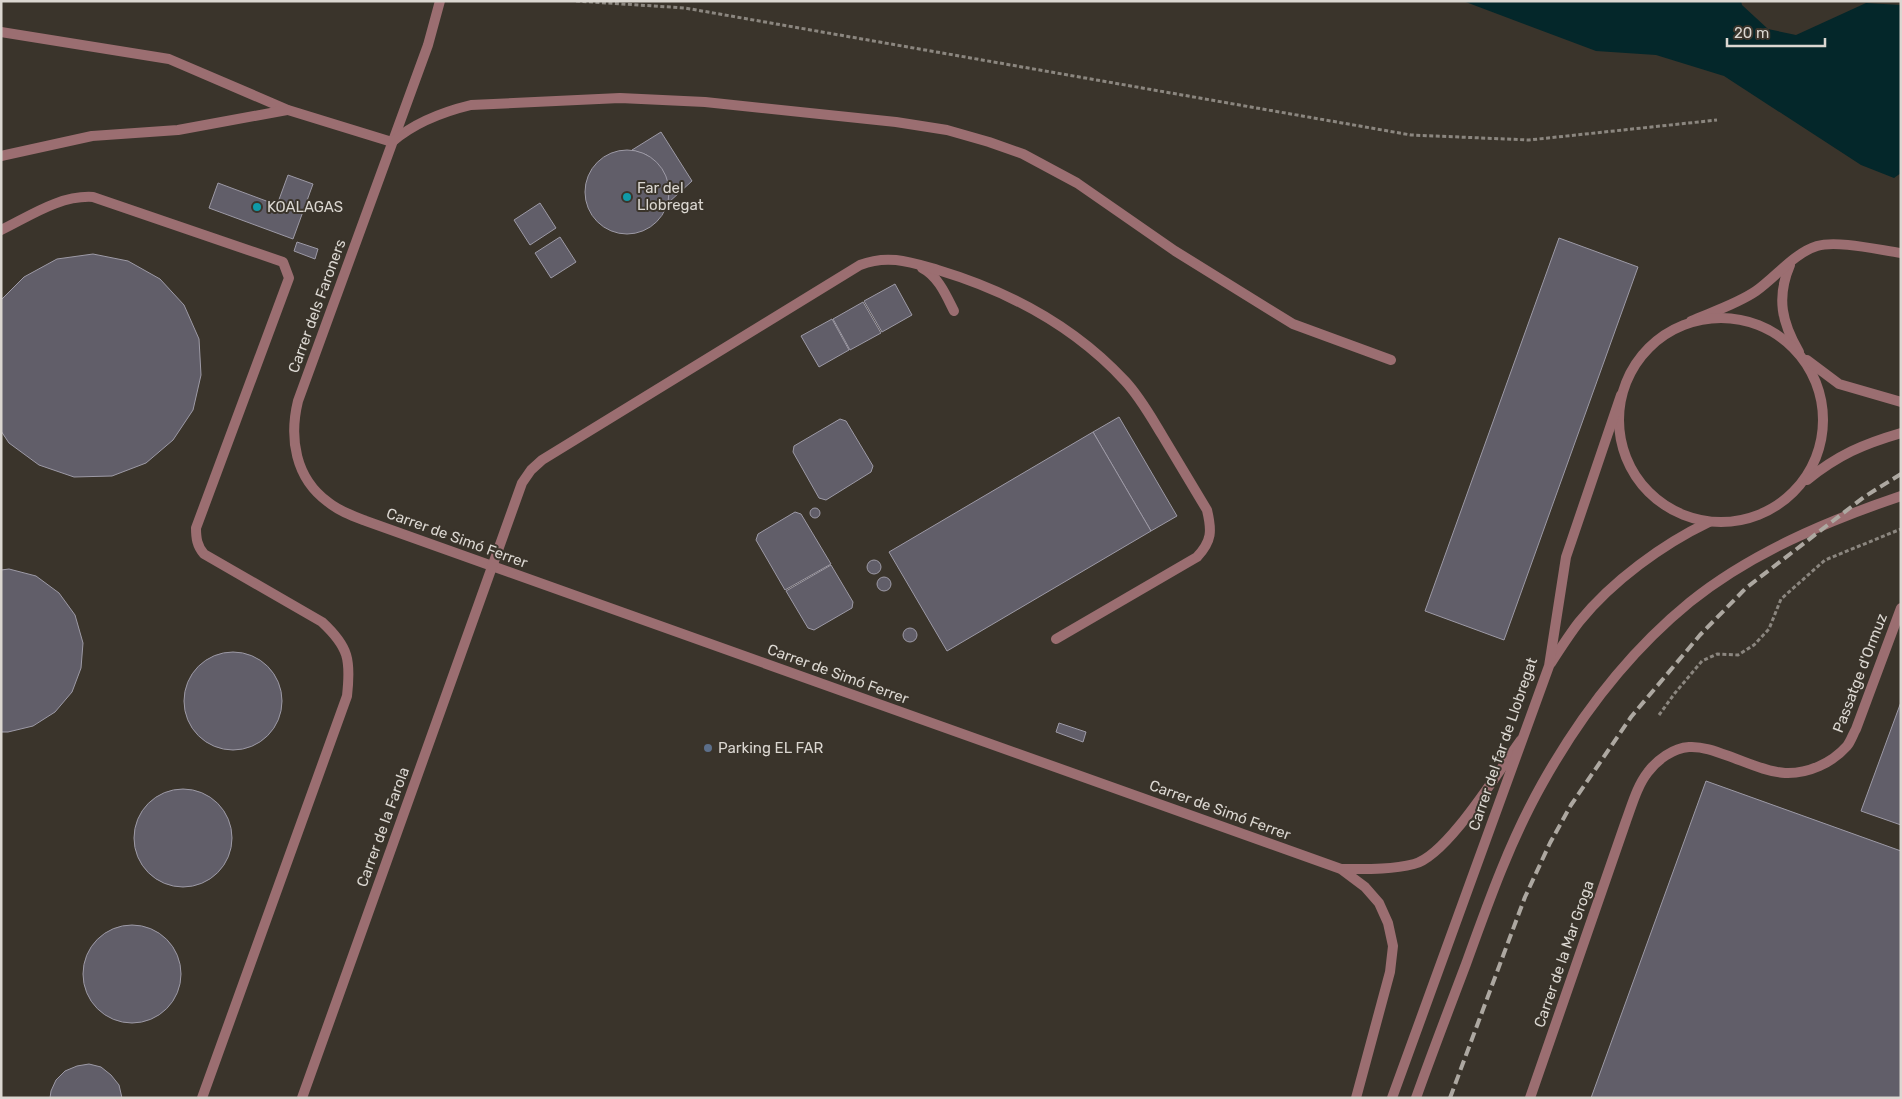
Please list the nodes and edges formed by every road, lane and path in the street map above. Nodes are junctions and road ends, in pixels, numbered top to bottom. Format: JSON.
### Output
{"nodes":[{"id":1,"x":440,"y":1,"type":"edge"},
{"id":2,"x":576,"y":1,"type":"edge"},
{"id":3,"x":1,"y":32,"type":"edge"},
{"id":4,"x":288,"y":110,"type":"junction"},
{"id":5,"x":1717,"y":120,"type":"dead end"},
{"id":6,"x":392,"y":142,"type":"junction"},
{"id":7,"x":1,"y":156,"type":"edge"},
{"id":8,"x":1,"y":230,"type":"edge"},
{"id":9,"x":1901,"y":253,"type":"edge"},
{"id":10,"x":903,"y":260,"type":"junction"},
{"id":11,"x":1791,"y":262,"type":"junction"},
{"id":12,"x":954,"y":311,"type":"dead end"},
{"id":13,"x":1691,"y":321,"type":"junction"},
{"id":14,"x":1800,"y":353,"type":"junction"},
{"id":15,"x":1391,"y":360,"type":"dead end"},
{"id":16,"x":1621,"y":394,"type":"junction"},
{"id":17,"x":1901,"y":402,"type":"edge"},
{"id":18,"x":1901,"y":433,"type":"edge"},
{"id":19,"x":1802,"y":484,"type":"junction"},
{"id":20,"x":1901,"y":496,"type":"edge"},
{"id":21,"x":328,"y":502,"type":"joint"},
{"id":22,"x":1709,"y":522,"type":"junction"},
{"id":23,"x":1901,"y":530,"type":"edge"},
{"id":24,"x":493,"y":567,"type":"junction"},
{"id":25,"x":1901,"y":608,"type":"edge"},
{"id":26,"x":1056,"y":639,"type":"dead end"},
{"id":27,"x":1549,"y":666,"type":"junction"},
{"id":28,"x":1659,"y":715,"type":"dead end"},
{"id":29,"x":1521,"y":740,"type":"junction"},
{"id":30,"x":1626,"y":821,"type":"joint"},
{"id":31,"x":1341,"y":869,"type":"junction"},
{"id":32,"x":202,"y":1098,"type":"edge"},
{"id":33,"x":302,"y":1098,"type":"edge"},
{"id":34,"x":1356,"y":1098,"type":"edge"},
{"id":35,"x":1392,"y":1098,"type":"edge"},
{"id":36,"x":1416,"y":1098,"type":"edge"},
{"id":37,"x":1530,"y":1098,"type":"edge"}],
"edges":[{"from":1,"to":6,"type":"street","name":"Carrer dels Faroners"},
{"from":2,"to":5,"type":"path"},
{"from":3,"to":4,"type":"street"},
{"from":4,"to":6,"type":"street"},
{"from":4,"to":7,"type":"street"},
{"from":6,"to":15,"type":"street"},
{"from":6,"to":21,"type":"street","name":"Carrer dels Faroners"},
{"from":8,"to":32,"type":"street"},
{"from":9,"to":11,"type":"street"},
{"from":10,"to":12,"type":"street"},
{"from":10,"to":24,"type":"street","name":"Carrer de la Farola"},
{"from":10,"to":26,"type":"street"},
{"from":11,"to":13,"type":"street"},
{"from":11,"to":14,"type":"street"},
{"from":13,"to":14,"type":"street","name":"Carrer del far de Llobregat"},
{"from":13,"to":16,"type":"street","name":"Carrer del far de Llobregat"},
{"from":14,"to":17,"type":"street"},
{"from":14,"to":19,"type":"street","name":"Carrer del far de Llobregat"},
{"from":16,"to":22,"type":"street","name":"Carrer del far de Llobregat"},
{"from":16,"to":27,"type":"street","name":"Carrer del far de Llobregat"},
{"from":18,"to":19,"type":"street"},
{"from":19,"to":22,"type":"street","name":"Carrer del far de Llobregat"},
{"from":20,"to":36,"type":"street"},
{"from":21,"to":24,"type":"street","name":"Carrer de Simó Ferrer"},
{"from":22,"to":27,"type":"street"},
{"from":23,"to":28,"type":"path"},
{"from":24,"to":31,"type":"street","name":"Carrer de Simó Ferrer"},
{"from":24,"to":33,"type":"street","name":"Carrer de la Farola"},
{"from":25,"to":30,"type":"street","name":"Passatge d'Ormuz"},
{"from":27,"to":29,"type":"street","name":"Carrer del far de Llobregat"},
{"from":29,"to":31,"type":"street"},
{"from":29,"to":35,"type":"street","name":"Carrer del far de Llobregat"},
{"from":30,"to":37,"type":"street","name":"Carrer de la Mar Groga"},
{"from":31,"to":34,"type":"street"}]}
